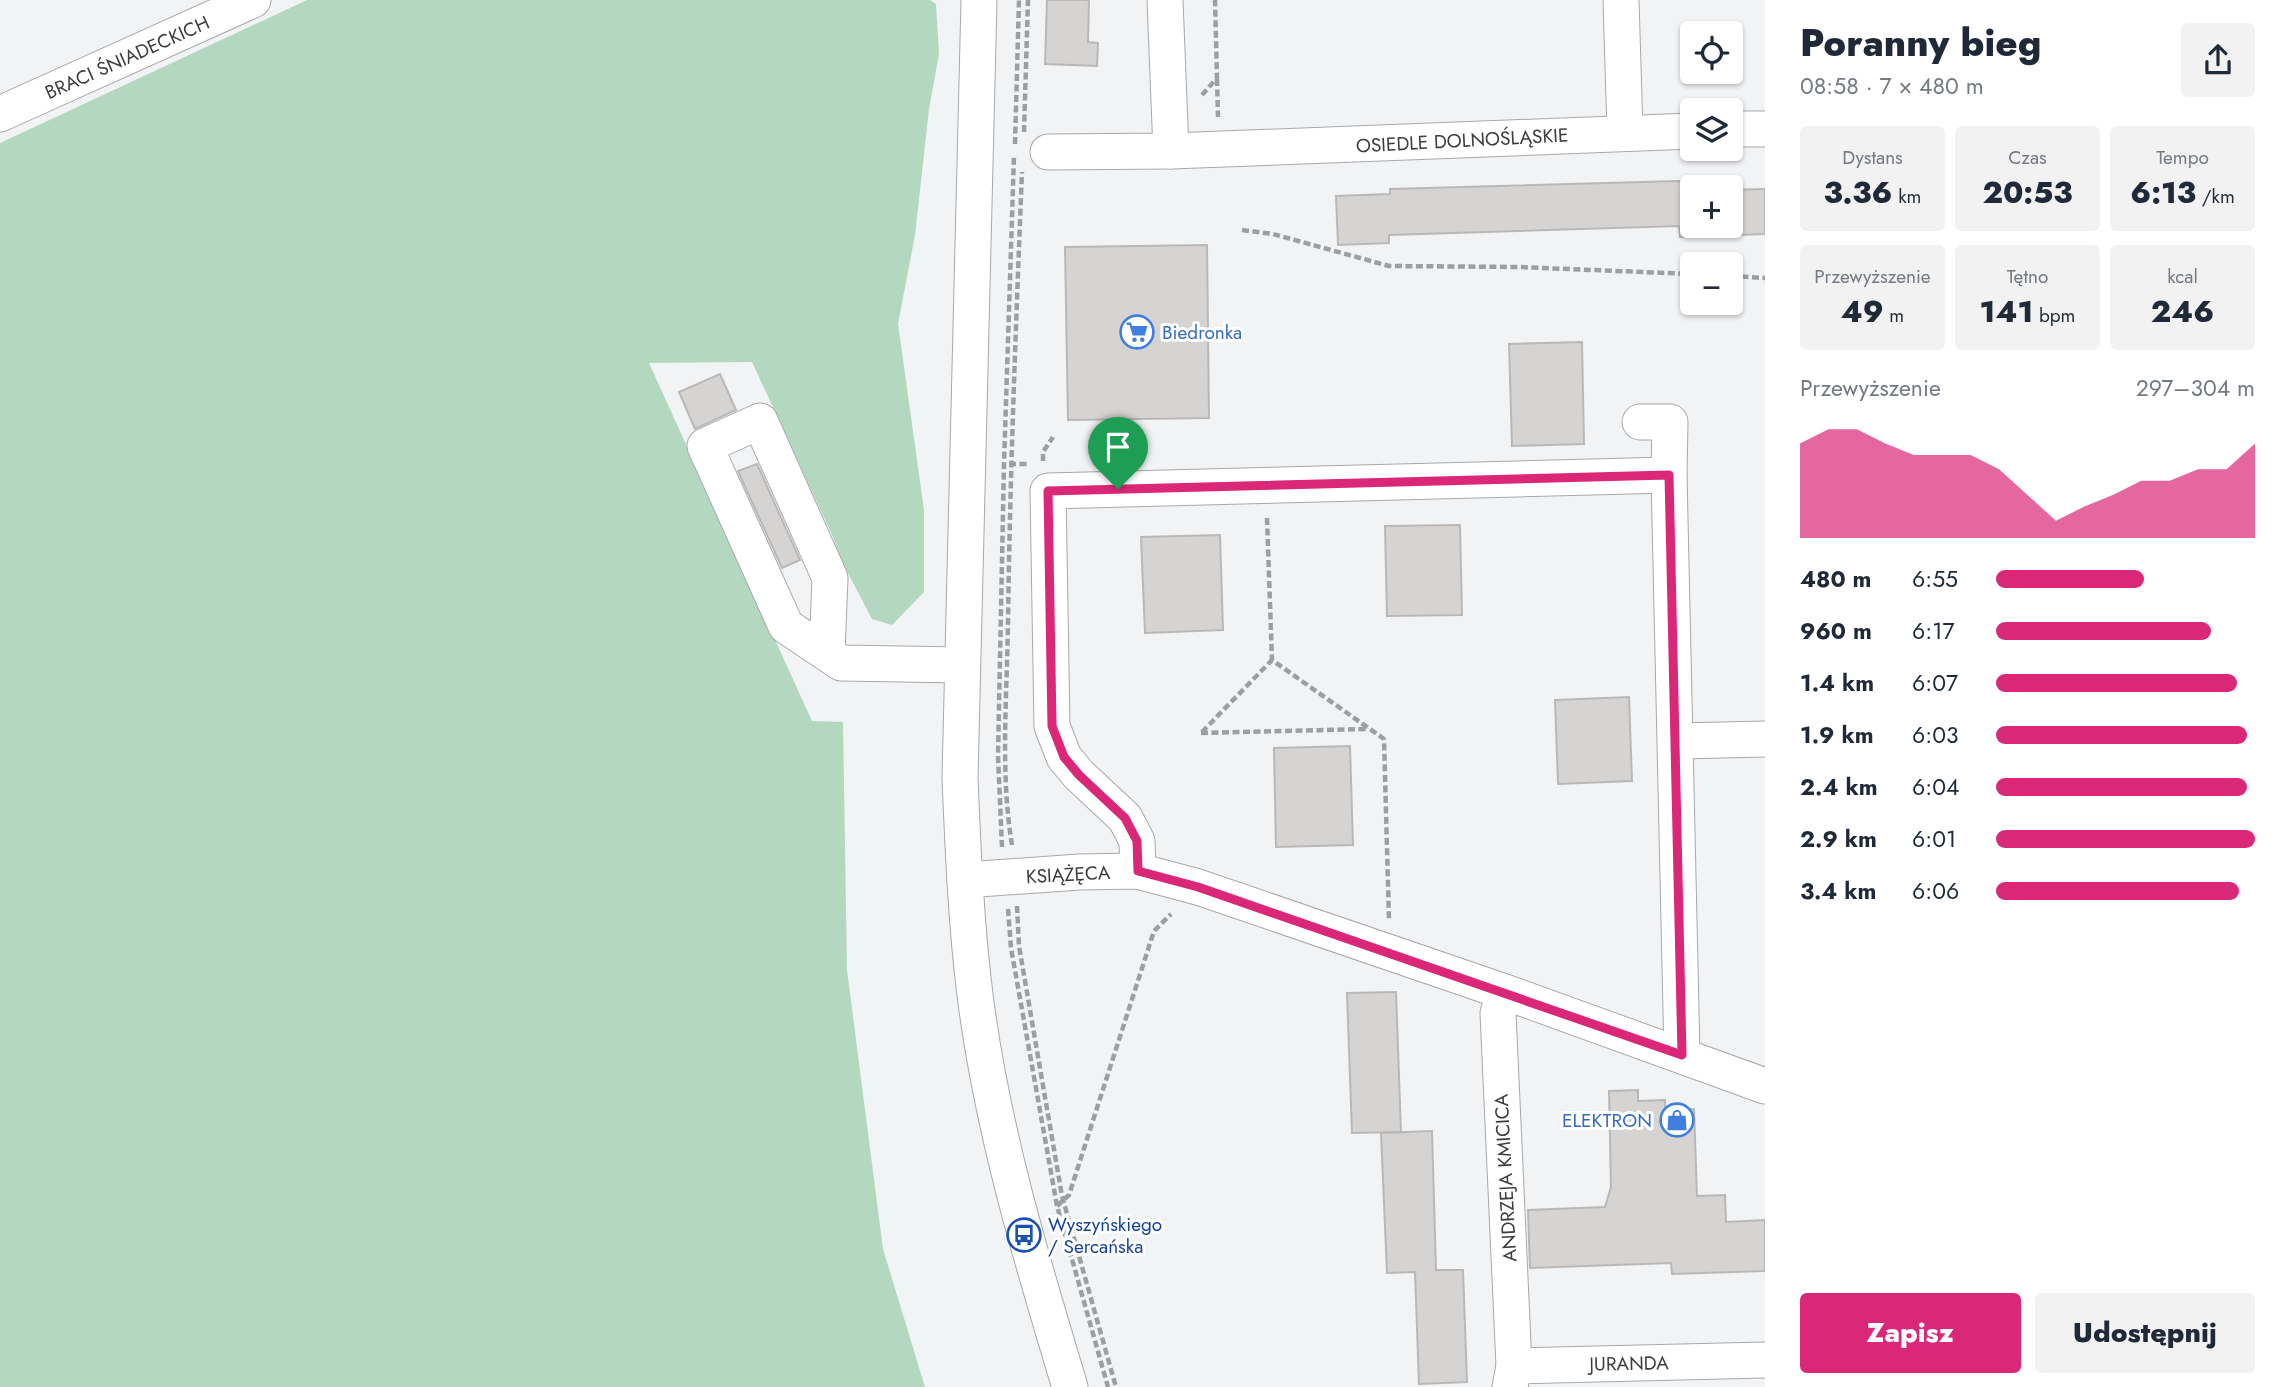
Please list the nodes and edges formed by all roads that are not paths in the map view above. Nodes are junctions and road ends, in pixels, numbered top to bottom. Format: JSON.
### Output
{"nodes":[{"id":1,"x":253,"y":0,"type":"edge"},
{"id":2,"x":979,"y":0,"type":"edge"},
{"id":3,"x":1166,"y":0,"type":"edge"},
{"id":4,"x":1621,"y":0,"type":"edge"},
{"id":5,"x":0,"y":114,"type":"edge"},
{"id":6,"x":1765,"y":128,"type":"edge"},
{"id":7,"x":1743,"y":129,"type":"edge"},
{"id":8,"x":1680,"y":131,"type":"edge"},
{"id":9,"x":1625,"y":132,"type":"junction"},
{"id":10,"x":1171,"y":139,"type":"junction"},
{"id":11,"x":1031,"y":150,"type":"road end"},
{"id":12,"x":1640,"y":422,"type":"dead end"},
{"id":13,"x":1669,"y":475,"type":"junction"},
{"id":14,"x":827,"y":652,"type":"junction"},
{"id":15,"x":962,"y":665,"type":"junction"},
{"id":16,"x":1765,"y":739,"type":"edge"},
{"id":17,"x":1677,"y":741,"type":"junction"},
{"id":18,"x":1138,"y":871,"type":"junction"},
{"id":19,"x":965,"y":880,"type":"junction"},
{"id":20,"x":1505,"y":992,"type":"junction"},
{"id":21,"x":1682,"y":1055,"type":"junction"},
{"id":22,"x":1765,"y":1086,"type":"edge"},
{"id":23,"x":1765,"y":1360,"type":"edge"},
{"id":24,"x":1512,"y":1376,"type":"edge"},
{"id":25,"x":1070,"y":1387,"type":"edge"}],
"edges":[{"from":1,"to":5,"type":"street","name":"BRACI ŚNIADECKICH"},
{"from":2,"to":15,"type":"street"},
{"from":3,"to":10,"type":"street"},
{"from":4,"to":9,"type":"street"},
{"from":6,"to":7,"type":"street"},
{"from":8,"to":9,"type":"street","name":"OSIEDLE DOLNOŚLĄSKIE"},
{"from":9,"to":10,"type":"street","name":"OSIEDLE DOLNOŚLĄSKIE"},
{"from":10,"to":11,"type":"street","name":"OSIEDLE DOLNOŚLĄSKIE"},
{"from":12,"to":13,"type":"street"},
{"from":13,"to":17,"type":"street"},
{"from":13,"to":18,"type":"street"},
{"from":14,"to":14,"type":"street"},
{"from":14,"to":15,"type":"street"},
{"from":15,"to":19,"type":"street"},
{"from":16,"to":17,"type":"street"},
{"from":17,"to":21,"type":"street"},
{"from":18,"to":19,"type":"street","name":"KSIĄŻĘCA"},
{"from":18,"to":20,"type":"street","name":"KSIĄŻĘCA"},
{"from":19,"to":25,"type":"street"},
{"from":20,"to":21,"type":"street","name":"KSIĄŻĘCA"},
{"from":20,"to":24,"type":"street","name":"ANDRZEJA KMICICA"},
{"from":21,"to":22,"type":"street","name":"KSIĄŻĘCA"},
{"from":23,"to":24,"type":"street","name":"JURANDA"}]}
